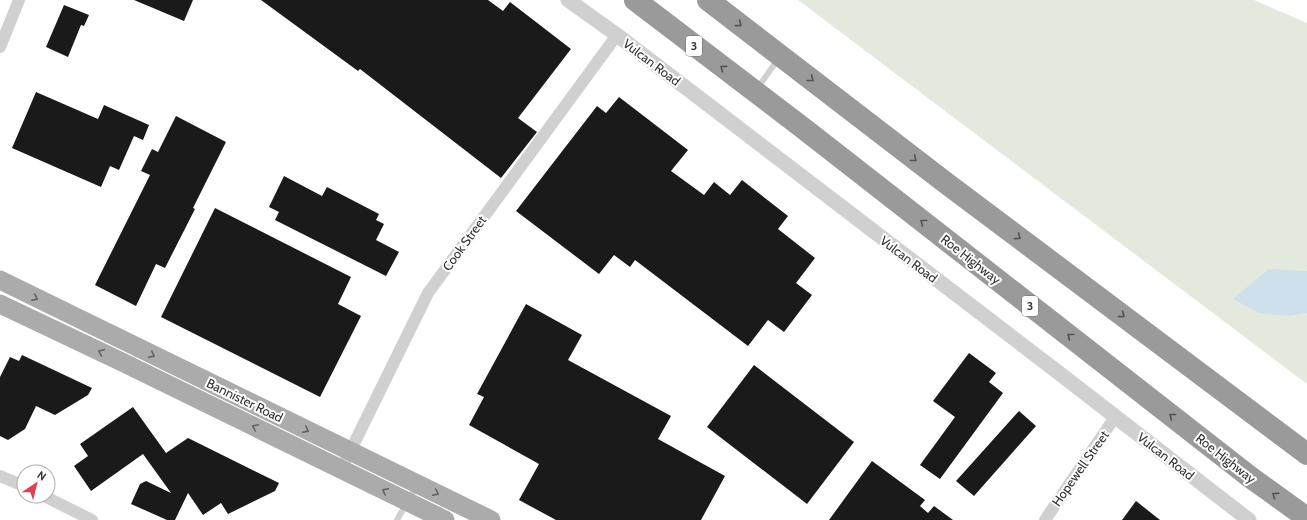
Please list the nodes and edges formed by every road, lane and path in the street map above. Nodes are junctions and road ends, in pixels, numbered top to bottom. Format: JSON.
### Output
{"nodes":[{"id":1,"x":19,"y":0,"type":"edge"},
{"id":2,"x":568,"y":0,"type":"edge"},
{"id":3,"x":635,"y":0,"type":"edge"},
{"id":4,"x":708,"y":0,"type":"edge"},
{"id":5,"x":617,"y":35,"type":"junction"},
{"id":6,"x":0,"y":47,"type":"edge"},
{"id":7,"x":780,"y":55,"type":"junction"},
{"id":8,"x":754,"y":92,"type":"junction"},
{"id":9,"x":0,"y":280,"type":"edge"},
{"id":10,"x":0,"y":304,"type":"edge"},
{"id":11,"x":1116,"y":417,"type":"junction"},
{"id":12,"x":350,"y":451,"type":"junction"},
{"id":13,"x":1307,"y":454,"type":"edge"},
{"id":14,"x":341,"y":470,"type":"junction"},
{"id":15,"x":0,"y":476,"type":"edge"},
{"id":16,"x":16,"y":483,"type":"edge"},
{"id":17,"x":417,"y":484,"type":"junction"},
{"id":18,"x":407,"y":501,"type":"junction"},
{"id":19,"x":56,"y":502,"type":"edge"},
{"id":20,"x":1307,"y":518,"type":"edge"},
{"id":21,"x":92,"y":520,"type":"edge"},
{"id":22,"x":397,"y":520,"type":"edge"},
{"id":23,"x":445,"y":520,"type":"edge"},
{"id":24,"x":491,"y":520,"type":"edge"},
{"id":25,"x":1044,"y":520,"type":"edge"},
{"id":26,"x":1248,"y":520,"type":"edge"}],
"edges":[{"from":1,"to":6,"type":"street"},
{"from":2,"to":5,"type":"street","name":"Vulcan Road"},
{"from":8,"to":3,"type":"highway","name":"Roe Highway","number":"3","one_way":true},
{"from":4,"to":7,"type":"highway","one_way":true},
{"from":5,"to":11,"type":"street","name":"Vulcan Road"},
{"from":5,"to":12,"type":"street","name":"Cook Street"},
{"from":7,"to":8,"type":"lane"},
{"from":7,"to":13,"type":"highway","one_way":true},
{"from":20,"to":8,"type":"highway","name":"Roe Highway","number":"3","one_way":true},
{"from":9,"to":12,"type":"main road","name":"Bannister Road","one_way":true},
{"from":14,"to":10,"type":"main road","name":"Bannister Road","one_way":true},
{"from":11,"to":25,"type":"street","name":"Hopewell Street"},
{"from":11,"to":26,"type":"street","name":"Vulcan Road"},
{"from":12,"to":14,"type":"street","name":"Cook Street"},
{"from":12,"to":17,"type":"main road","name":"Bannister Road"},
{"from":18,"to":14,"type":"main road","name":"Bannister Road","one_way":true},
{"from":15,"to":16,"type":"street"},
{"from":17,"to":18,"type":"lane"},
{"from":17,"to":24,"type":"main road","name":"Bannister Road","one_way":true},
{"from":18,"to":22,"type":"lane"},
{"from":18,"to":23,"type":"main road","name":"Bannister Road"},
{"from":19,"to":21,"type":"street"}]}
